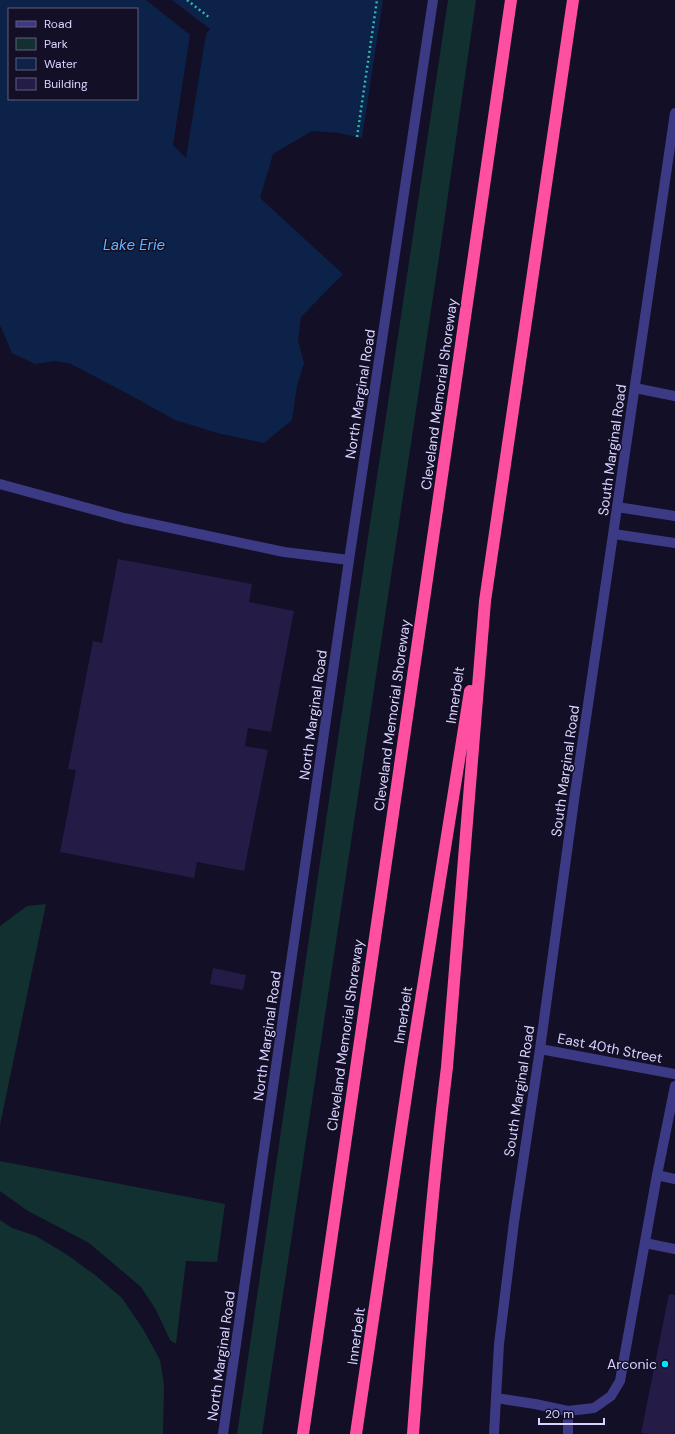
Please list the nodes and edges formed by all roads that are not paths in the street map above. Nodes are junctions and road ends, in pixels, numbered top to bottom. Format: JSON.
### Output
{"nodes":[{"id":1,"x":433,"y":0,"type":"edge"},
{"id":2,"x":511,"y":0,"type":"edge"},
{"id":3,"x":573,"y":0,"type":"edge"},
{"id":4,"x":675,"y":113,"type":"edge"},
{"id":5,"x":635,"y":388,"type":"junction"},
{"id":6,"x":675,"y":396,"type":"edge"},
{"id":7,"x":0,"y":484,"type":"edge"},
{"id":8,"x":617,"y":507,"type":"junction"},
{"id":9,"x":675,"y":516,"type":"edge"},
{"id":10,"x":614,"y":534,"type":"junction"},
{"id":11,"x":675,"y":542,"type":"edge"},
{"id":12,"x":350,"y":560,"type":"junction"},
{"id":13,"x":485,"y":601,"type":"junction"},
{"id":14,"x":540,"y":1049,"type":"junction"},
{"id":15,"x":675,"y":1074,"type":"edge"},
{"id":16,"x":675,"y":1086,"type":"edge"},
{"id":17,"x":657,"y":1175,"type":"junction"},
{"id":18,"x":675,"y":1179,"type":"edge"},
{"id":19,"x":644,"y":1243,"type":"junction"},
{"id":20,"x":675,"y":1249,"type":"edge"},
{"id":21,"x":496,"y":1398,"type":"junction"},
{"id":22,"x":568,"y":1411,"type":"junction"},
{"id":23,"x":224,"y":1434,"type":"edge"},
{"id":24,"x":302,"y":1434,"type":"edge"},
{"id":25,"x":356,"y":1434,"type":"edge"},
{"id":26,"x":413,"y":1434,"type":"edge"},
{"id":27,"x":494,"y":1434,"type":"edge"},
{"id":28,"x":568,"y":1434,"type":"edge"}],
"edges":[{"from":1,"to":12,"type":"street","name":"North Marginal Road"},
{"from":2,"to":24,"type":"highway","name":"Cleveland Memorial Shoreway"},
{"from":3,"to":13,"type":"highway"},
{"from":4,"to":5,"type":"street","name":"South Marginal Road"},
{"from":5,"to":6,"type":"street"},
{"from":5,"to":8,"type":"street","name":"South Marginal Road"},
{"from":7,"to":12,"type":"street"},
{"from":8,"to":9,"type":"street"},
{"from":8,"to":10,"type":"street","name":"South Marginal Road"},
{"from":10,"to":11,"type":"street"},
{"from":10,"to":14,"type":"street","name":"South Marginal Road"},
{"from":12,"to":23,"type":"street","name":"North Marginal Road"},
{"from":13,"to":25,"type":"highway","name":"Innerbelt"},
{"from":13,"to":26,"type":"highway"},
{"from":14,"to":15,"type":"street","name":"East 40th Street"},
{"from":14,"to":21,"type":"street","name":"South Marginal Road"},
{"from":16,"to":17,"type":"street"},
{"from":17,"to":18,"type":"street"},
{"from":17,"to":19,"type":"street"},
{"from":19,"to":20,"type":"street"},
{"from":19,"to":22,"type":"street"},
{"from":21,"to":22,"type":"street"},
{"from":21,"to":27,"type":"street","name":"South Marginal Road"},
{"from":22,"to":28,"type":"street"}]}
